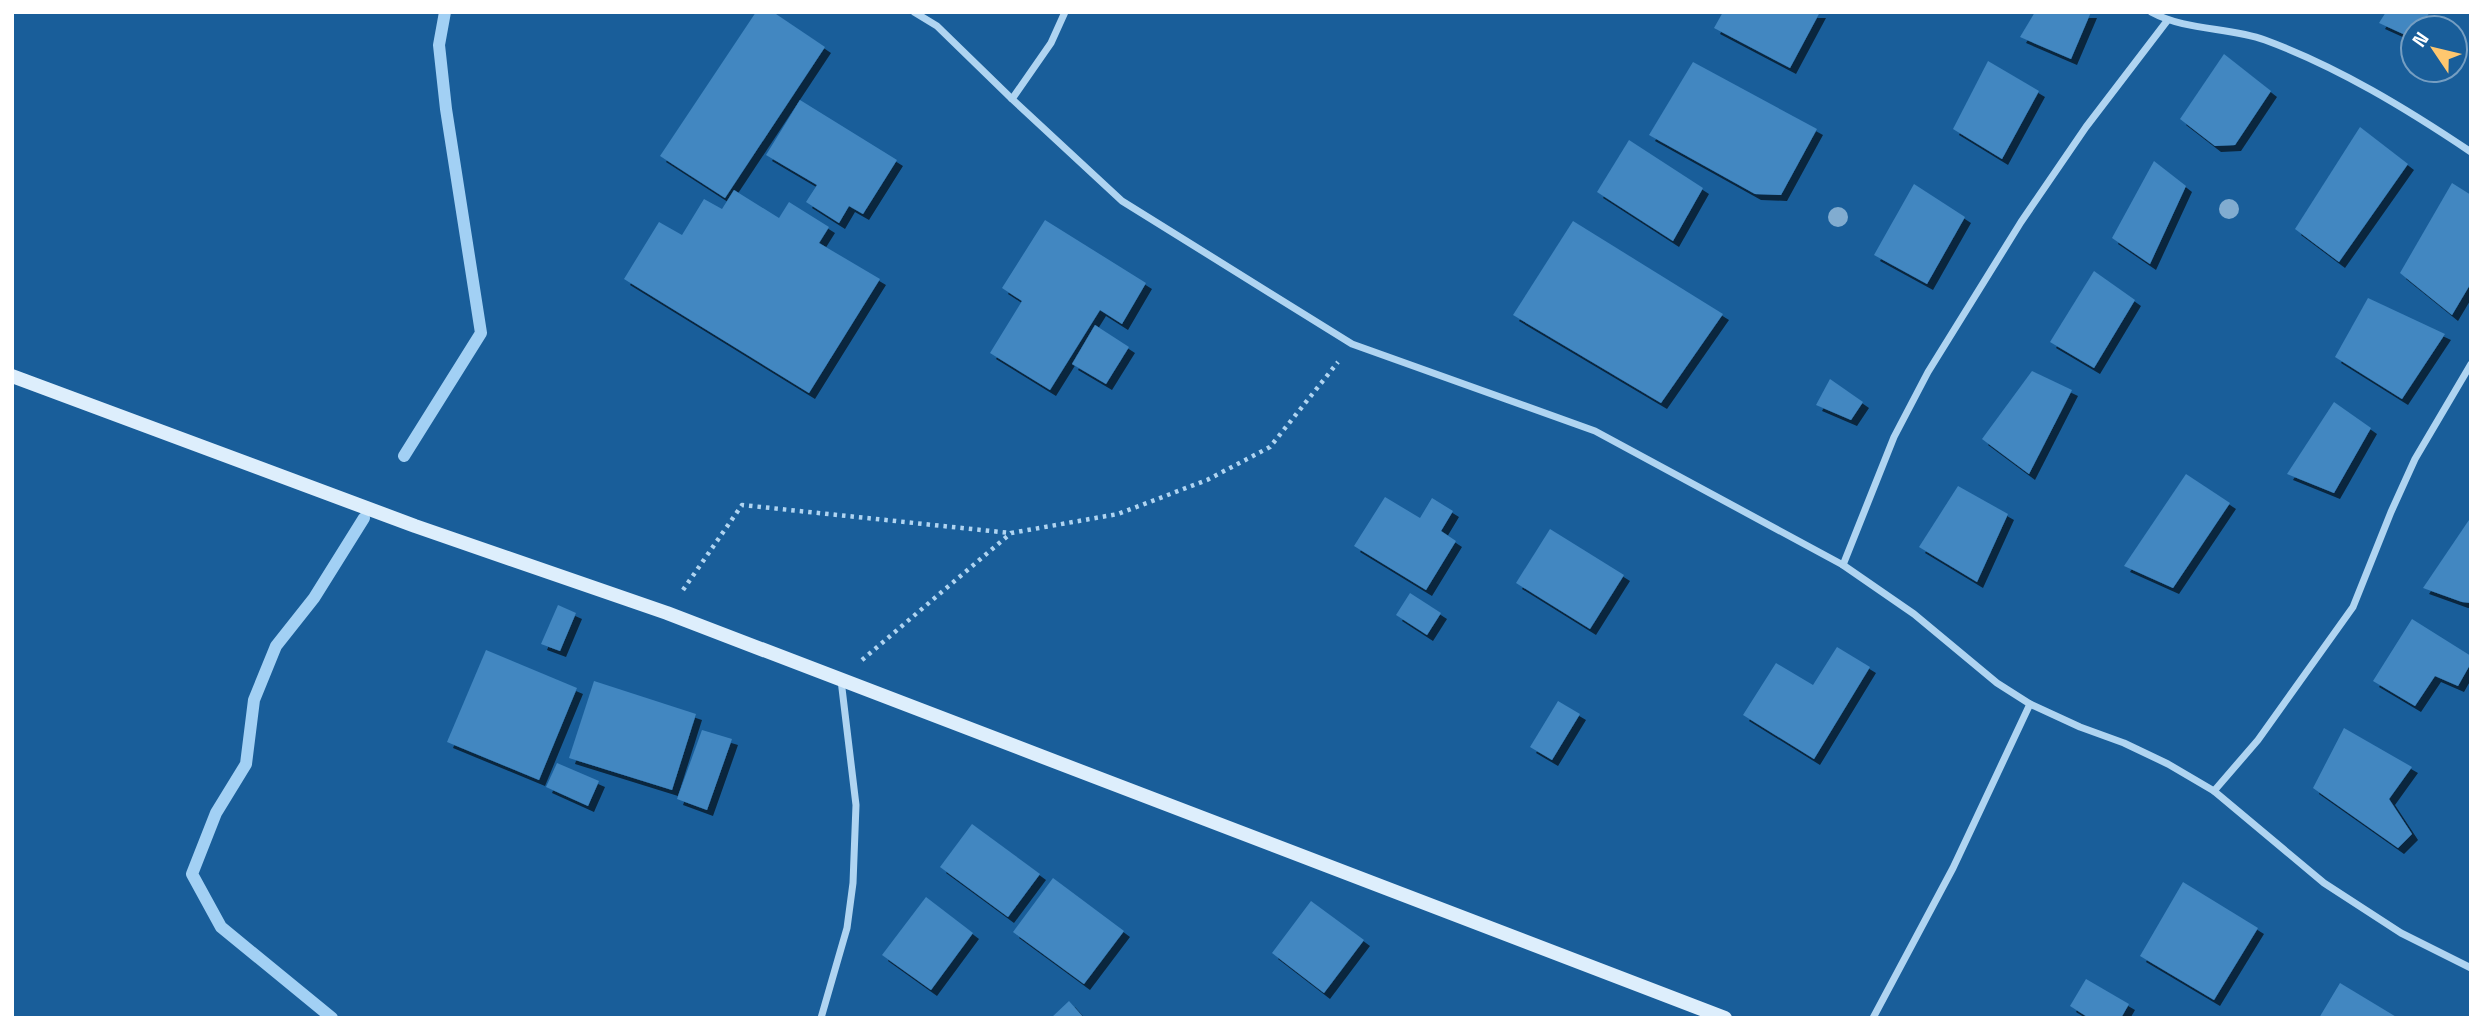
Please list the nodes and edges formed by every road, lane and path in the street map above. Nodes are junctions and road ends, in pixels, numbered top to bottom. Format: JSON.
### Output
{"nodes":[{"id":1,"x":914,"y":12,"type":"edge"},
{"id":2,"x":1065,"y":12,"type":"edge"},
{"id":3,"x":2151,"y":12,"type":"edge"},
{"id":4,"x":2167,"y":21,"type":"junction"},
{"id":5,"x":1012,"y":99,"type":"junction"},
{"id":6,"x":2471,"y":152,"type":"edge"},
{"id":7,"x":1352,"y":344,"type":"junction"},
{"id":8,"x":2471,"y":364,"type":"edge"},
{"id":9,"x":12,"y":376,"type":"edge"},
{"id":10,"x":1011,"y":533,"type":"junction"},
{"id":11,"x":1843,"y":565,"type":"junction"},
{"id":12,"x":667,"y":613,"type":"junction"},
{"id":13,"x":840,"y":679,"type":"junction"},
{"id":14,"x":2030,"y":704,"type":"junction"},
{"id":15,"x":2214,"y":791,"type":"junction"},
{"id":16,"x":2471,"y":968,"type":"edge"},
{"id":17,"x":821,"y":1018,"type":"edge"},
{"id":18,"x":1725,"y":1018,"type":"edge"},
{"id":19,"x":1873,"y":1018,"type":"edge"}],
"edges":[{"from":1,"to":5,"type":"street"},
{"from":2,"to":5,"type":"street"},
{"from":3,"to":4,"type":"street"},
{"from":4,"to":6,"type":"street"},
{"from":4,"to":11,"type":"street"},
{"from":5,"to":7,"type":"street"},
{"from":7,"to":10,"type":"path"},
{"from":7,"to":11,"type":"street"},
{"from":8,"to":15,"type":"street"},
{"from":9,"to":12,"type":"main road"},
{"from":10,"to":12,"type":"path"},
{"from":10,"to":13,"type":"path"},
{"from":11,"to":14,"type":"street"},
{"from":12,"to":13,"type":"main road"},
{"from":13,"to":17,"type":"street"},
{"from":13,"to":18,"type":"main road"},
{"from":14,"to":15,"type":"street"},
{"from":14,"to":19,"type":"street"},
{"from":15,"to":16,"type":"street"}]}
